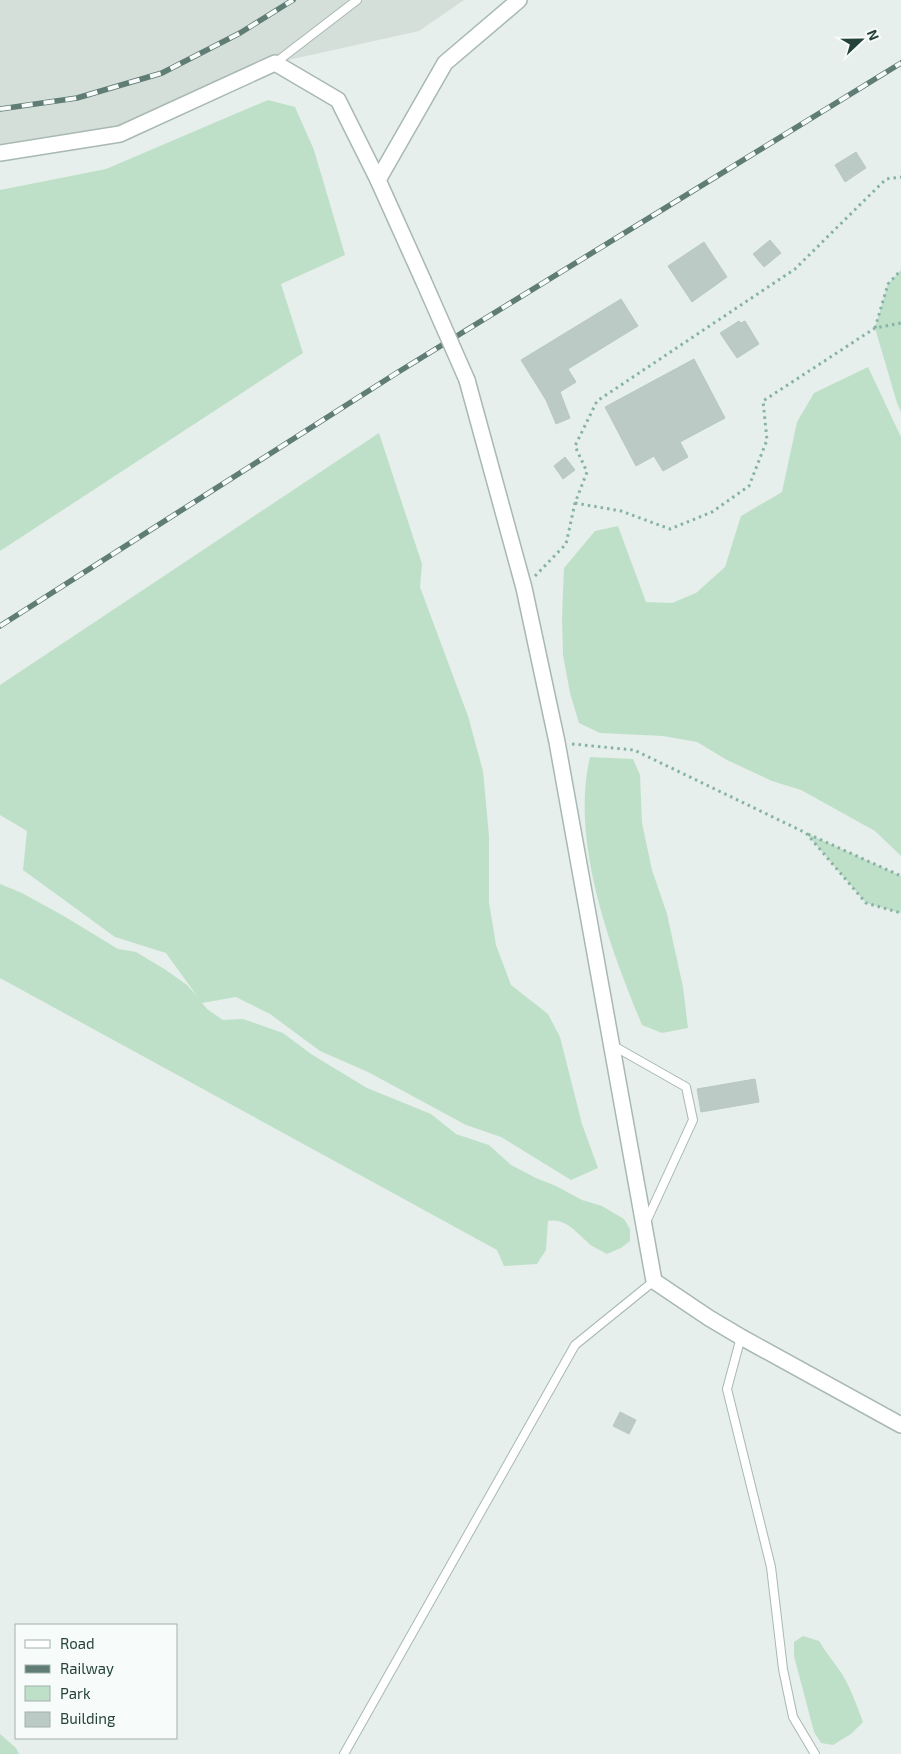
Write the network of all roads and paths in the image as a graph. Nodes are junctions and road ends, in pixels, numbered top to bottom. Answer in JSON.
{"nodes":[{"id":1,"x":357,"y":0,"type":"edge"},
{"id":2,"x":519,"y":0,"type":"edge"},
{"id":3,"x":275,"y":63,"type":"junction"},
{"id":4,"x":0,"y":153,"type":"edge"},
{"id":5,"x":901,"y":178,"type":"edge"},
{"id":6,"x":378,"y":180,"type":"junction"},
{"id":7,"x":901,"y":270,"type":"edge"},
{"id":8,"x":901,"y":323,"type":"edge"},
{"id":9,"x":875,"y":328,"type":"junction"},
{"id":10,"x":575,"y":503,"type":"junction"},
{"id":11,"x":524,"y":588,"type":"junction"},
{"id":12,"x":557,"y":742,"type":"junction"},
{"id":13,"x":806,"y":833,"type":"junction"},
{"id":14,"x":901,"y":876,"type":"edge"},
{"id":15,"x":901,"y":913,"type":"edge"},
{"id":16,"x":611,"y":1044,"type":"junction"},
{"id":17,"x":644,"y":1226,"type":"junction"},
{"id":18,"x":654,"y":1281,"type":"junction"},
{"id":19,"x":741,"y":1337,"type":"junction"},
{"id":20,"x":901,"y":1425,"type":"edge"},
{"id":21,"x":344,"y":1754,"type":"edge"},
{"id":22,"x":815,"y":1754,"type":"edge"}],
"edges":[{"from":1,"to":3,"type":"lane"},
{"from":2,"to":6,"type":"street"},
{"from":3,"to":4,"type":"street"},
{"from":3,"to":6,"type":"street"},
{"from":5,"to":10,"type":"path"},
{"from":6,"to":11,"type":"street","bridge":true},
{"from":7,"to":9,"type":"path"},
{"from":8,"to":9,"type":"path"},
{"from":9,"to":10,"type":"path"},
{"from":10,"to":11,"type":"path"},
{"from":11,"to":12,"type":"street"},
{"from":12,"to":13,"type":"path"},
{"from":12,"to":16,"type":"street"},
{"from":13,"to":14,"type":"path"},
{"from":13,"to":15,"type":"path"},
{"from":16,"to":17,"type":"street"},
{"from":16,"to":17,"type":"lane"},
{"from":17,"to":18,"type":"street"},
{"from":18,"to":19,"type":"street"},
{"from":18,"to":21,"type":"lane"},
{"from":19,"to":20,"type":"street"},
{"from":19,"to":22,"type":"lane"}]}
